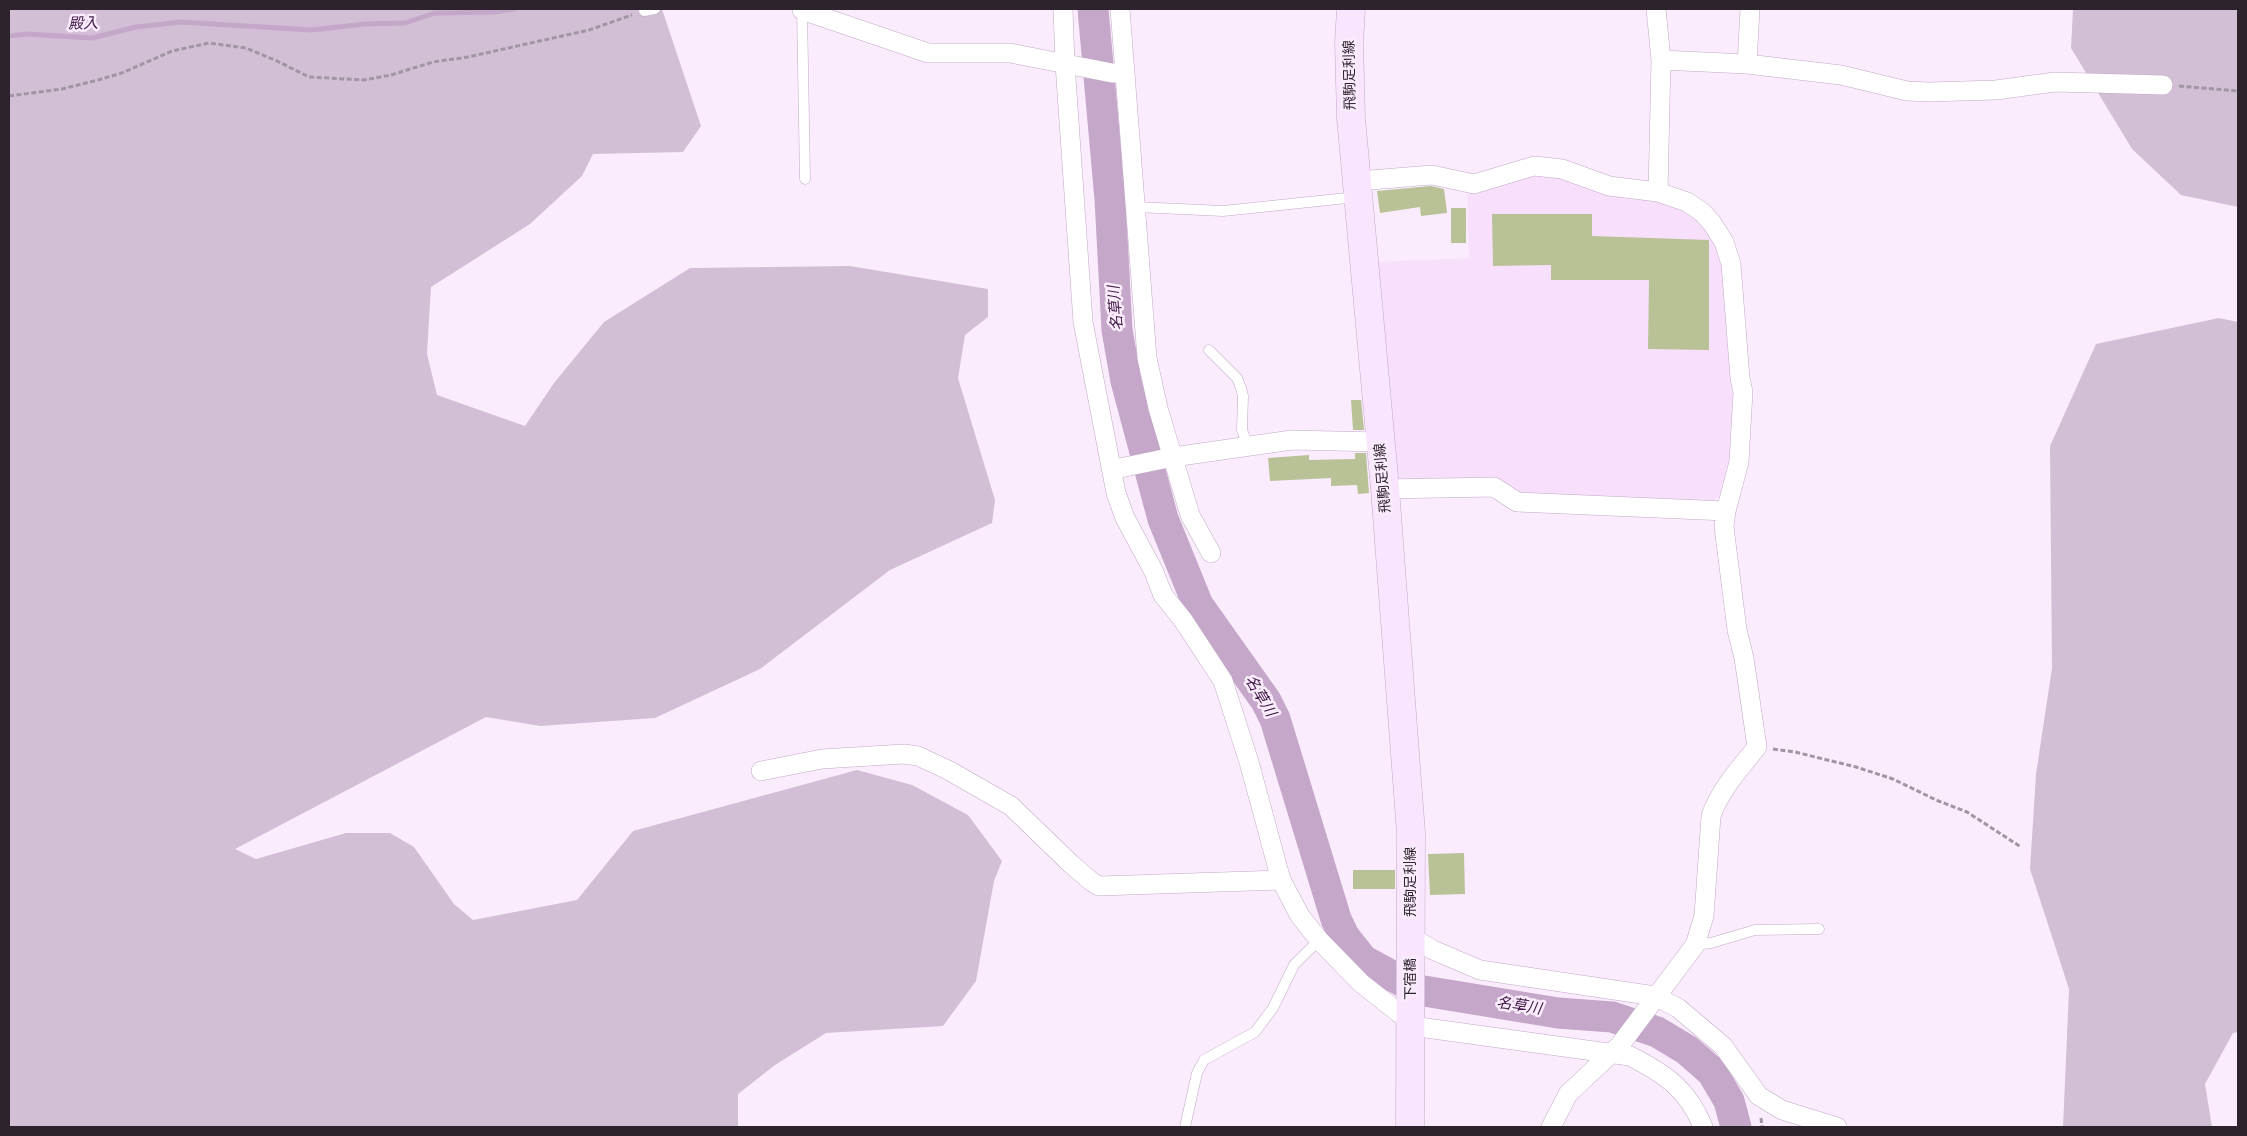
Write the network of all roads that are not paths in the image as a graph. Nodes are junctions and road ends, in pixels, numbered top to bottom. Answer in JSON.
{"nodes":[{"id":1,"x":655,"y":9,"type":"edge"},
{"id":2,"x":800,"y":9,"type":"edge"},
{"id":3,"x":1063,"y":9,"type":"edge"},
{"id":4,"x":1120,"y":9,"type":"edge"},
{"id":5,"x":1351,"y":9,"type":"edge"},
{"id":6,"x":1656,"y":9,"type":"edge"},
{"id":7,"x":1750,"y":9,"type":"edge"},
{"id":8,"x":644,"y":11,"type":"road end"},
{"id":9,"x":1661,"y":60,"type":"junction"},
{"id":10,"x":1747,"y":64,"type":"junction"},
{"id":11,"x":1071,"y":65,"type":"junction"},
{"id":12,"x":1118,"y":73,"type":"junction"},
{"id":13,"x":2163,"y":85,"type":"road end"},
{"id":14,"x":805,"y":179,"type":"dead end"},
{"id":15,"x":1358,"y":189,"type":"junction"},
{"id":16,"x":1658,"y":192,"type":"junction"},
{"id":17,"x":1136,"y":207,"type":"junction"},
{"id":18,"x":1209,"y":350,"type":"dead end"},
{"id":19,"x":1380,"y":442,"type":"junction"},
{"id":20,"x":1248,"y":447,"type":"junction"},
{"id":21,"x":1168,"y":458,"type":"junction"},
{"id":22,"x":1116,"y":470,"type":"junction"},
{"id":23,"x":1384,"y":489,"type":"junction"},
{"id":24,"x":1726,"y":511,"type":"junction"},
{"id":25,"x":1211,"y":553,"type":"dead end"},
{"id":26,"x":760,"y":771,"type":"dead end"},
{"id":27,"x":1281,"y":880,"type":"junction"},
{"id":28,"x":1819,"y":929,"type":"dead end"},
{"id":29,"x":1319,"y":940,"type":"junction"},
{"id":30,"x":1411,"y":942,"type":"junction"},
{"id":31,"x":1695,"y":945,"type":"junction"},
{"id":32,"x":1651,"y":1002,"type":"junction"},
{"id":33,"x":1410,"y":1016,"type":"junction"},
{"id":34,"x":1616,"y":1049,"type":"junction"},
{"id":35,"x":1185,"y":1127,"type":"edge"},
{"id":36,"x":1410,"y":1127,"type":"edge"},
{"id":37,"x":1551,"y":1127,"type":"edge"},
{"id":38,"x":1702,"y":1127,"type":"edge"},
{"id":39,"x":1837,"y":1127,"type":"edge"}],
"edges":[{"from":1,"to":8,"type":"lane"},
{"from":2,"to":11,"type":"street"},
{"from":2,"to":14,"type":"lane"},
{"from":3,"to":11,"type":"street"},
{"from":4,"to":12,"type":"street"},
{"from":5,"to":15,"type":"main road","name":"飛駒足利線"},
{"from":6,"to":9,"type":"street"},
{"from":7,"to":10,"type":"street"},
{"from":9,"to":10,"type":"street"},
{"from":9,"to":16,"type":"street"},
{"from":10,"to":13,"type":"street"},
{"from":11,"to":12,"type":"street"},
{"from":11,"to":22,"type":"street"},
{"from":12,"to":17,"type":"street"},
{"from":15,"to":16,"type":"street"},
{"from":15,"to":17,"type":"lane"},
{"from":15,"to":19,"type":"main road","name":"飛駒足利線"},
{"from":16,"to":24,"type":"street"},
{"from":17,"to":21,"type":"street"},
{"from":18,"to":20,"type":"lane"},
{"from":19,"to":20,"type":"street"},
{"from":19,"to":23,"type":"main road","name":"飛駒足利線"},
{"from":20,"to":21,"type":"street"},
{"from":21,"to":22,"type":"street"},
{"from":21,"to":25,"type":"street"},
{"from":22,"to":27,"type":"street"},
{"from":23,"to":24,"type":"street"},
{"from":23,"to":30,"type":"main road","name":"飛駒足利線"},
{"from":24,"to":31,"type":"street"},
{"from":26,"to":27,"type":"street"},
{"from":27,"to":29,"type":"street"},
{"from":28,"to":31,"type":"lane"},
{"from":29,"to":33,"type":"street"},
{"from":29,"to":35,"type":"lane"},
{"from":30,"to":32,"type":"street"},
{"from":30,"to":33,"type":"main road","name":"下宿橋"},
{"from":31,"to":32,"type":"street"},
{"from":32,"to":34,"type":"street"},
{"from":32,"to":39,"type":"street"},
{"from":33,"to":34,"type":"street"},
{"from":33,"to":36,"type":"main road"},
{"from":34,"to":37,"type":"street"},
{"from":34,"to":38,"type":"street"}]}
